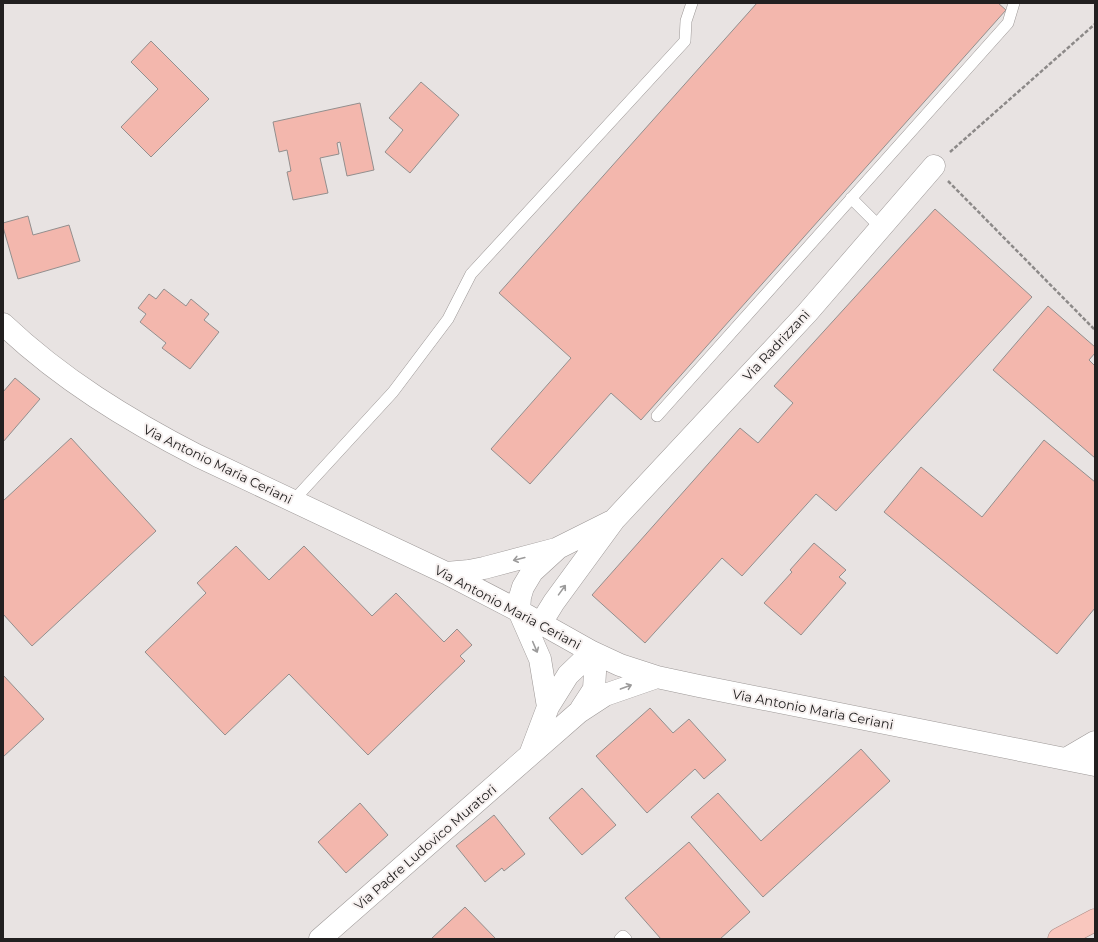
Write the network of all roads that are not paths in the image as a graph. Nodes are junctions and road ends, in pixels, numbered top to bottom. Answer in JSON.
{"nodes":[{"id":1,"x":692,"y":3,"type":"edge"},
{"id":2,"x":1014,"y":3,"type":"edge"},
{"id":3,"x":934,"y":166,"type":"road end"},
{"id":4,"x":851,"y":198,"type":"junction"},
{"id":5,"x":880,"y":227,"type":"junction"},
{"id":6,"x":3,"y":324,"type":"edge"},
{"id":7,"x":656,"y":416,"type":"dead end"},
{"id":8,"x":293,"y":501,"type":"junction"},
{"id":9,"x":614,"y":520,"type":"junction"},
{"id":10,"x":556,"y":550,"type":"junction"},
{"id":11,"x":446,"y":573,"type":"junction"},
{"id":12,"x":519,"y":611,"type":"junction"},
{"id":13,"x":541,"y":623,"type":"junction"},
{"id":14,"x":592,"y":652,"type":"junction"},
{"id":15,"x":657,"y":677,"type":"junction"},
{"id":16,"x":548,"y":707,"type":"junction"},
{"id":17,"x":579,"y":712,"type":"junction"},
{"id":18,"x":1095,"y":742,"type":"edge"},
{"id":19,"x":530,"y":755,"type":"junction"},
{"id":20,"x":1066,"y":759,"type":"junction"},
{"id":21,"x":1095,"y":765,"type":"edge"},
{"id":22,"x":1095,"y":920,"type":"edge"},
{"id":23,"x":320,"y":939,"type":"edge"},
{"id":24,"x":620,"y":939,"type":"edge"},
{"id":25,"x":626,"y":939,"type":"edge"},
{"id":26,"x":1059,"y":939,"type":"edge"}],
"edges":[{"from":1,"to":8,"type":"lane"},
{"from":2,"to":4,"type":"lane"},
{"from":3,"to":5,"type":"street","name":"Via Radrizzani"},
{"from":4,"to":5,"type":"lane"},
{"from":4,"to":7,"type":"lane"},
{"from":5,"to":9,"type":"street","name":"Via Radrizzani"},
{"from":6,"to":8,"type":"street","name":"Via Antonio Maria Ceriani"},
{"from":8,"to":11,"type":"street","name":"Via Antonio Maria Ceriani"},
{"from":9,"to":10,"type":"street","name":"Via Radrizzani"},
{"from":13,"to":9,"type":"street","name":"Via Radrizzani","one_way":true},
{"from":10,"to":11,"type":"street","name":"Via Radrizzani","one_way":true},
{"from":10,"to":12,"type":"street","name":"Via Radrizzani"},
{"from":11,"to":12,"type":"street","name":"Via Antonio Maria Ceriani"},
{"from":12,"to":13,"type":"street","name":"Via Antonio Maria Ceriani"},
{"from":12,"to":16,"type":"street","one_way":true},
{"from":13,"to":14,"type":"street","name":"Via Antonio Maria Ceriani"},
{"from":14,"to":15,"type":"street","name":"Via Antonio Maria Ceriani"},
{"from":14,"to":16,"type":"street","name":"Via Padre Ludovico Muratori"},
{"from":14,"to":17,"type":"street","name":"Via Padre Ludovico Muratori"},
{"from":17,"to":15,"type":"street","name":"Via Padre Ludovico Muratori","one_way":true},
{"from":15,"to":20,"type":"street","name":"Via Antonio Maria Ceriani"},
{"from":16,"to":19,"type":"street","name":"Via Padre Ludovico Muratori"},
{"from":17,"to":19,"type":"street","name":"Via Padre Ludovico Muratori"},
{"from":18,"to":20,"type":"street"},
{"from":19,"to":23,"type":"street","name":"Via Padre Ludovico Muratori"},
{"from":20,"to":21,"type":"street","name":"Via Antonio Maria Ceriani"},
{"from":22,"to":26,"type":"highway"},
{"from":24,"to":25,"type":"lane"}]}
